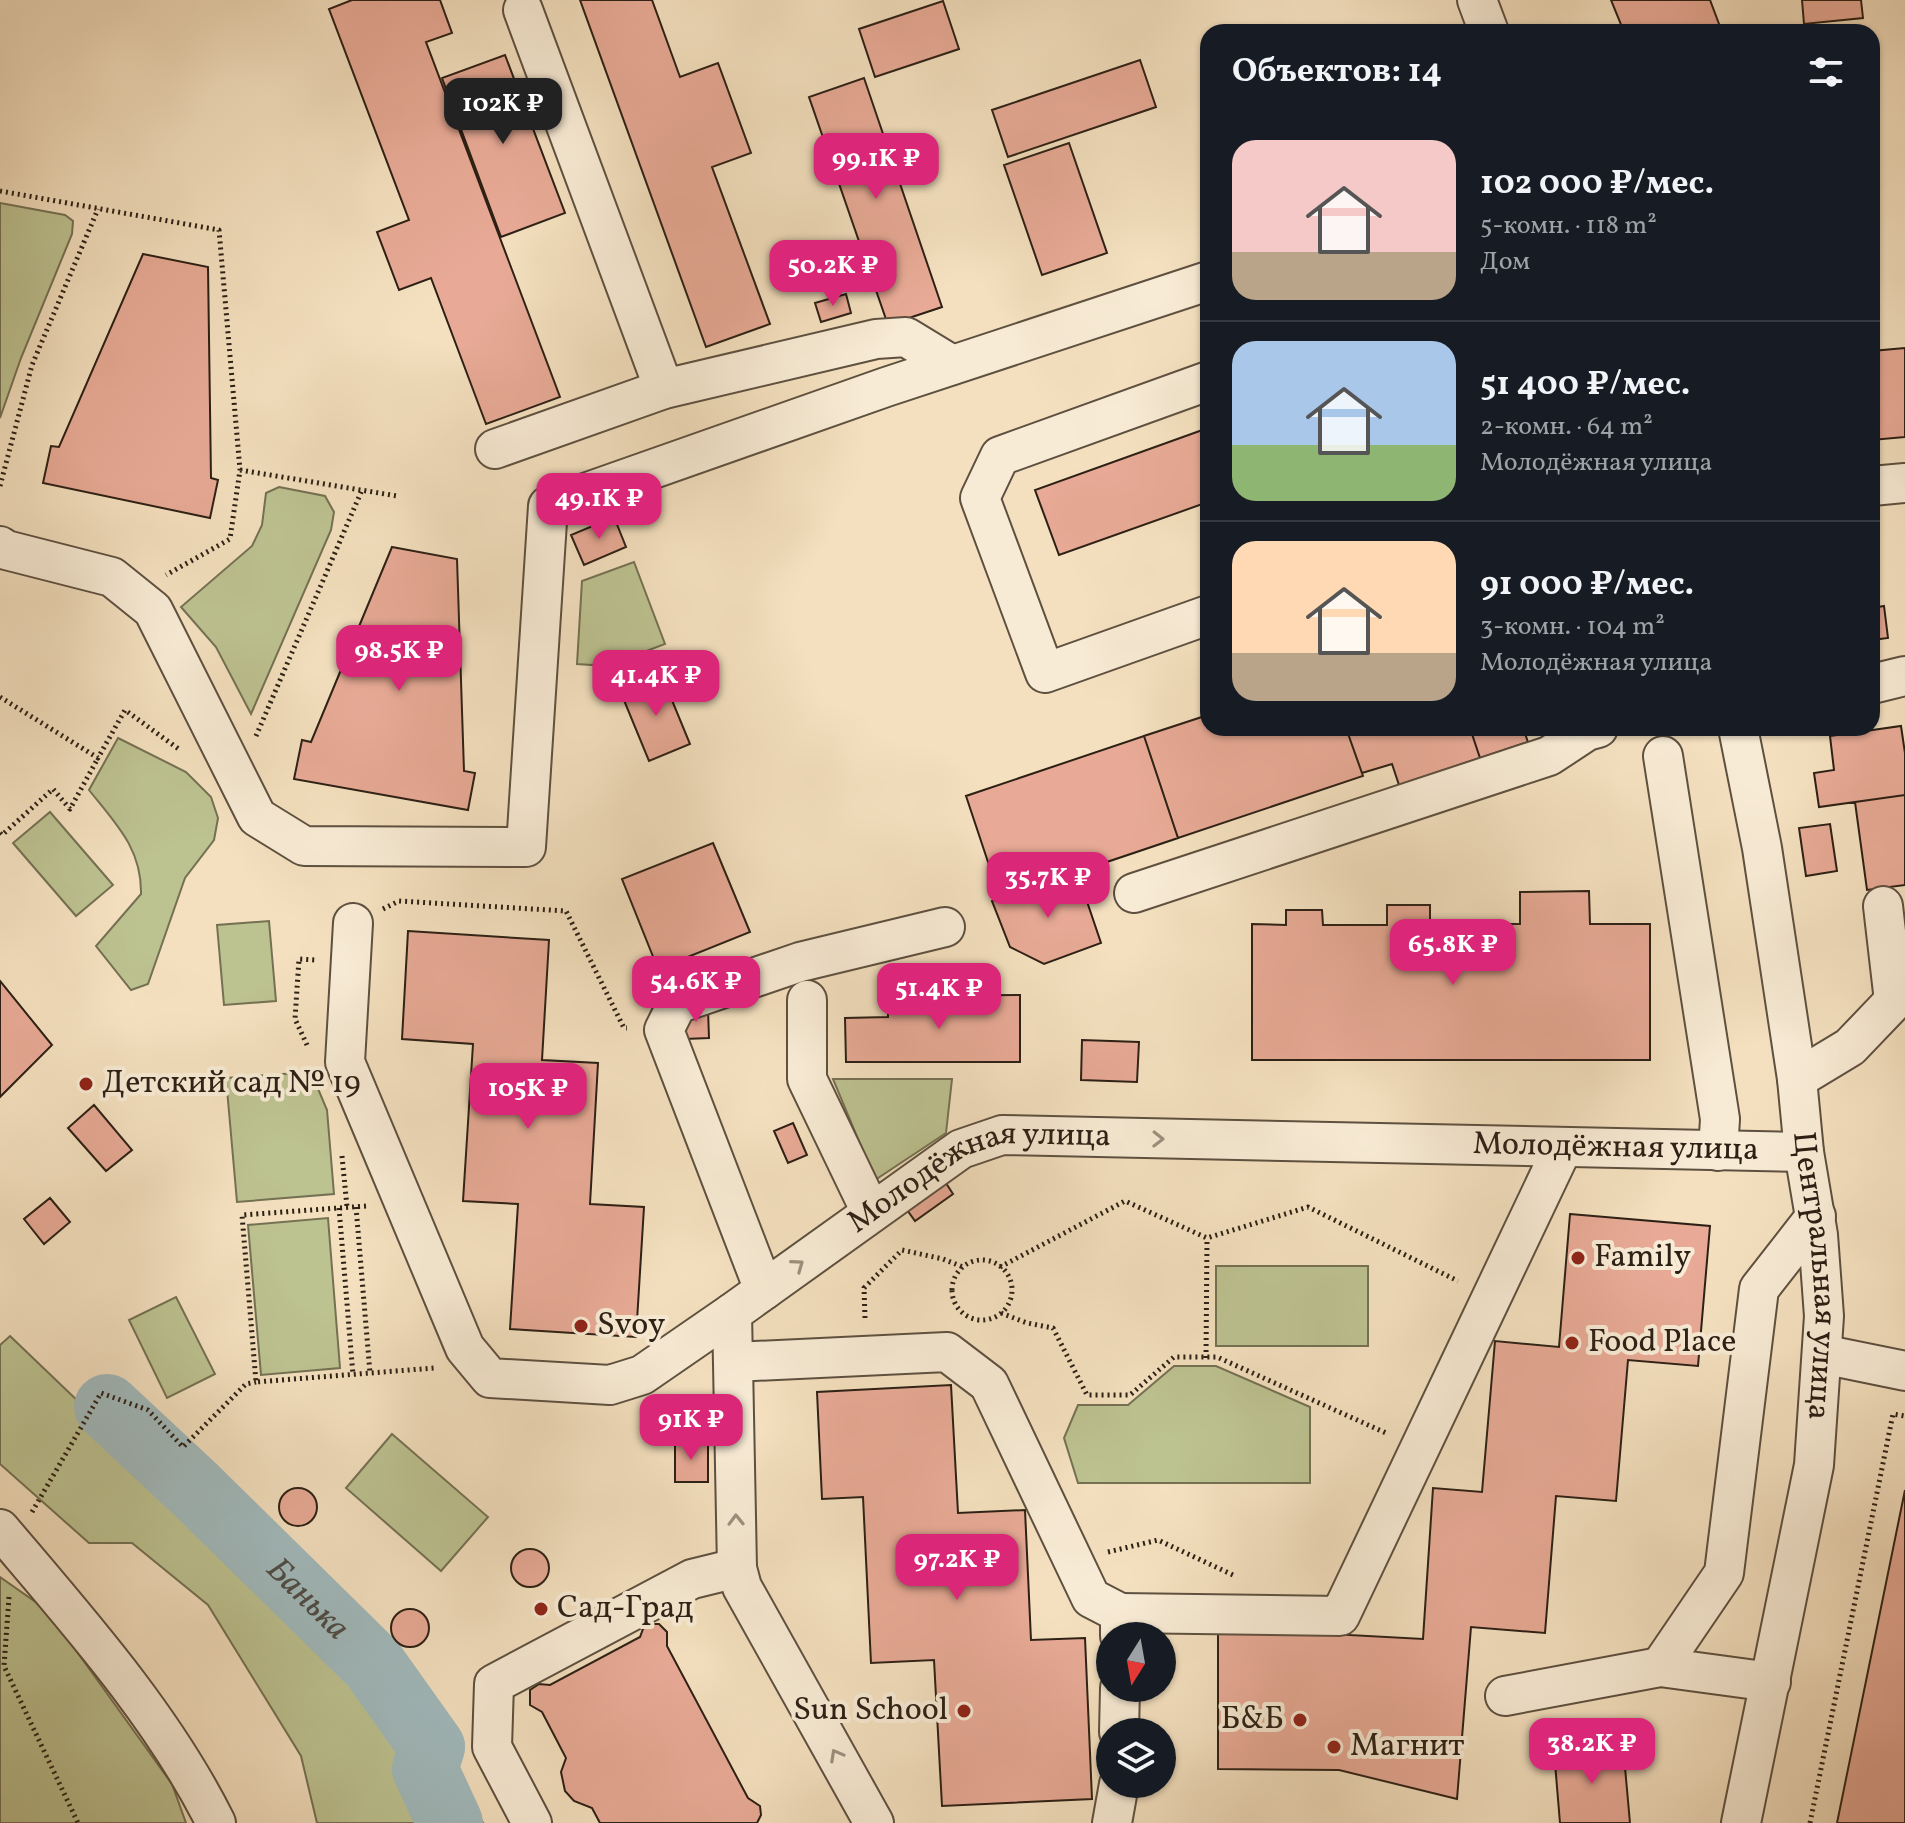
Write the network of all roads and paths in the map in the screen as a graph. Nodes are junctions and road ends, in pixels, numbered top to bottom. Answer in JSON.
{"nodes":[{"id":1,"x":1477,"y":0,"type":"edge"},
{"id":2,"x":523,"y":10,"type":"dead end"},
{"id":3,"x":1486,"y":24,"type":"edge"},
{"id":4,"x":0,"y":191,"type":"edge"},
{"id":5,"x":99,"y":208,"type":"junction"},
{"id":6,"x":1200,"y":284,"type":"edge"},
{"id":7,"x":952,"y":365,"type":"junction"},
{"id":8,"x":1200,"y":384,"type":"edge"},
{"id":9,"x":664,"y":389,"type":"junction"},
{"id":10,"x":495,"y":449,"type":"dead end"},
{"id":11,"x":240,"y":470,"type":"junction"},
{"id":12,"x":1905,"y":483,"type":"edge"},
{"id":13,"x":1880,"y":485,"type":"edge"},
{"id":14,"x":0,"y":486,"type":"edge"},
{"id":15,"x":362,"y":490,"type":"junction"},
{"id":16,"x":397,"y":496,"type":"dead end"},
{"id":17,"x":0,"y":546,"type":"edge"},
{"id":18,"x":133,"y":594,"type":"junction"},
{"id":19,"x":1200,"y":618,"type":"edge"},
{"id":20,"x":1905,"y":676,"type":"edge"},
{"id":21,"x":1880,"y":682,"type":"edge"},
{"id":22,"x":0,"y":697,"type":"edge"},
{"id":23,"x":1579,"y":736,"type":"edge"},
{"id":24,"x":1740,"y":736,"type":"edge"},
{"id":25,"x":183,"y":751,"type":"dead end"},
{"id":26,"x":1663,"y":756,"type":"dead end"},
{"id":27,"x":98,"y":758,"type":"junction"},
{"id":28,"x":238,"y":779,"type":"junction"},
{"id":29,"x":0,"y":833,"type":"edge"},
{"id":30,"x":1134,"y":893,"type":"dead end"},
{"id":31,"x":1883,"y":906,"type":"dead end"},
{"id":32,"x":353,"y":923,"type":"joint"},
{"id":33,"x":945,"y":927,"type":"dead end"},
{"id":34,"x":807,"y":1000,"type":"dead end"},
{"id":35,"x":664,"y":1030,"type":"junction"},
{"id":36,"x":1797,"y":1079,"type":"junction"},
{"id":37,"x":1563,"y":1147,"type":"junction"},
{"id":38,"x":1718,"y":1151,"type":"junction"},
{"id":39,"x":1804,"y":1152,"type":"junction"},
{"id":40,"x":403,"y":1203,"type":"junction"},
{"id":41,"x":356,"y":1207,"type":"junction"},
{"id":42,"x":339,"y":1208,"type":"junction"},
{"id":43,"x":871,"y":1212,"type":"junction"},
{"id":44,"x":1816,"y":1216,"type":"junction"},
{"id":45,"x":1207,"y":1238,"type":"junction"},
{"id":46,"x":963,"y":1267,"type":"junction"},
{"id":47,"x":1000,"y":1267,"type":"junction"},
{"id":48,"x":764,"y":1290,"type":"junction"},
{"id":49,"x":1492,"y":1298,"type":"junction"},
{"id":50,"x":732,"y":1313,"type":"junction"},
{"id":51,"x":1001,"y":1313,"type":"junction"},
{"id":52,"x":470,"y":1354,"type":"junction"},
{"id":53,"x":1822,"y":1354,"type":"junction"},
{"id":54,"x":867,"y":1355,"type":"junction"},
{"id":55,"x":1206,"y":1358,"type":"junction"},
{"id":56,"x":734,"y":1362,"type":"junction"},
{"id":57,"x":1905,"y":1371,"type":"edge"},
{"id":58,"x":370,"y":1373,"type":"junction"},
{"id":59,"x":353,"y":1375,"type":"junction"},
{"id":60,"x":256,"y":1382,"type":"junction"},
{"id":61,"x":1905,"y":1416,"type":"edge"},
{"id":62,"x":1420,"y":1449,"type":"junction"},
{"id":63,"x":7,"y":1537,"type":"edge"},
{"id":64,"x":1073,"y":1560,"type":"junction"},
{"id":65,"x":737,"y":1568,"type":"junction"},
{"id":66,"x":1239,"y":1578,"type":"dead end"},
{"id":67,"x":1117,"y":1622,"type":"edge"},
{"id":68,"x":1176,"y":1623,"type":"edge"},
{"id":69,"x":1660,"y":1667,"type":"junction"},
{"id":70,"x":1771,"y":1682,"type":"junction"},
{"id":71,"x":1505,"y":1696,"type":"dead end"},
{"id":72,"x":1116,"y":1798,"type":"edge"},
{"id":73,"x":78,"y":1823,"type":"edge"},
{"id":74,"x":216,"y":1823,"type":"edge"},
{"id":75,"x":532,"y":1823,"type":"edge"},
{"id":76,"x":874,"y":1823,"type":"edge"},
{"id":77,"x":1112,"y":1823,"type":"edge"},
{"id":78,"x":1741,"y":1823,"type":"edge"},
{"id":79,"x":1810,"y":1823,"type":"edge"}],
"edges":[{"from":1,"to":3,"type":"street"},
{"from":2,"to":9,"type":"street"},
{"from":4,"to":5,"type":"path"},
{"from":5,"to":11,"type":"path"},
{"from":5,"to":14,"type":"path"},
{"from":6,"to":7,"type":"street"},
{"from":7,"to":9,"type":"street"},
{"from":7,"to":28,"type":"street"},
{"from":8,"to":19,"type":"street"},
{"from":9,"to":10,"type":"street"},
{"from":11,"to":15,"type":"path"},
{"from":11,"to":18,"type":"path"},
{"from":12,"to":13,"type":"street"},
{"from":15,"to":16,"type":"path"},
{"from":15,"to":28,"type":"path"},
{"from":17,"to":18,"type":"street"},
{"from":18,"to":28,"type":"street"},
{"from":20,"to":21,"type":"street"},
{"from":22,"to":27,"type":"path"},
{"from":23,"to":30,"type":"street"},
{"from":24,"to":36,"type":"street","name":"Центральная улица"},
{"from":25,"to":27,"type":"path"},
{"from":26,"to":38,"type":"street"},
{"from":27,"to":29,"type":"path"},
{"from":31,"to":36,"type":"street"},
{"from":32,"to":35,"type":"path"},
{"from":32,"to":40,"type":"street"},
{"from":33,"to":35,"type":"street"},
{"from":34,"to":43,"type":"street"},
{"from":35,"to":48,"type":"street"},
{"from":36,"to":39,"type":"street","name":"Центральная улица"},
{"from":37,"to":38,"type":"street","name":"Молодёжная улица"},
{"from":43,"to":37,"type":"street","name":"Молодёжная улица","one_way":true},
{"from":37,"to":49,"type":"street"},
{"from":38,"to":39,"type":"street","name":"Молодёжная улица"},
{"from":39,"to":44,"type":"street","name":"Центральная улица"},
{"from":40,"to":41,"type":"path"},
{"from":40,"to":52,"type":"street"},
{"from":41,"to":42,"type":"path"},
{"from":41,"to":58,"type":"path"},
{"from":42,"to":59,"type":"path"},
{"from":42,"to":60,"type":"path"},
{"from":48,"to":43,"type":"street","name":"Молодёжная улица","one_way":true},
{"from":44,"to":53,"type":"street","name":"Центральная улица"},
{"from":44,"to":69,"type":"street"},
{"from":45,"to":47,"type":"path"},
{"from":45,"to":49,"type":"path"},
{"from":45,"to":55,"type":"path"},
{"from":46,"to":47,"type":"path"},
{"from":46,"to":51,"type":"path"},
{"from":46,"to":54,"type":"path"},
{"from":47,"to":51,"type":"path"},
{"from":48,"to":50,"type":"street","name":"Молодёжная улица"},
{"from":49,"to":62,"type":"street"},
{"from":50,"to":52,"type":"street","name":"Молодёжная улица"},
{"from":50,"to":56,"type":"street"},
{"from":51,"to":55,"type":"path"},
{"from":52,"to":58,"type":"path"},
{"from":53,"to":57,"type":"street"},
{"from":53,"to":70,"type":"street","name":"Центральная улица"},
{"from":54,"to":56,"type":"street"},
{"from":54,"to":64,"type":"street"},
{"from":55,"to":62,"type":"path"},
{"from":65,"to":56,"type":"street","one_way":true},
{"from":58,"to":59,"type":"path"},
{"from":59,"to":60,"type":"path"},
{"from":60,"to":63,"type":"path"},
{"from":61,"to":79,"type":"path"},
{"from":62,"to":68,"type":"street"},
{"from":63,"to":73,"type":"path"},
{"from":63,"to":74,"type":"street"},
{"from":64,"to":66,"type":"path"},
{"from":64,"to":67,"type":"street"},
{"from":65,"to":75,"type":"street"},
{"from":76,"to":65,"type":"street","one_way":true},
{"from":69,"to":70,"type":"street"},
{"from":69,"to":71,"type":"street"},
{"from":70,"to":78,"type":"street","name":"Центральная улица"},
{"from":72,"to":77,"type":"street"}]}
